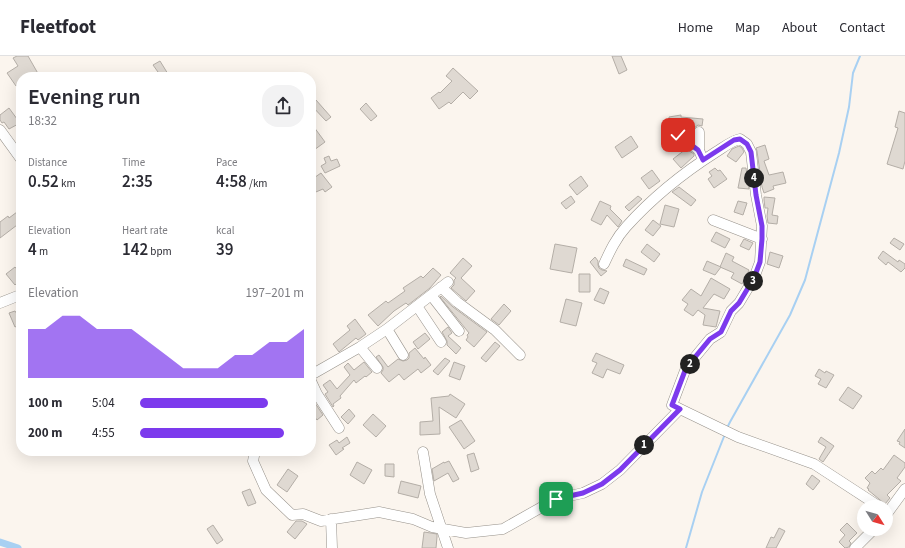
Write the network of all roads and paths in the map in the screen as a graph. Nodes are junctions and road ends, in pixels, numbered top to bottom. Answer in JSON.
{"nodes":[{"id":1,"x":0,"y":130,"type":"edge"},
{"id":2,"x":699,"y":132,"type":"dead end"},
{"id":3,"x":678,"y":135,"type":"dead end"},
{"id":4,"x":16,"y":149,"type":"edge"},
{"id":5,"x":698,"y":150,"type":"junction"},
{"id":6,"x":703,"y":160,"type":"junction"},
{"id":7,"x":713,"y":220,"type":"dead end"},
{"id":8,"x":762,"y":239,"type":"junction"},
{"id":9,"x":604,"y":264,"type":"dead end"},
{"id":10,"x":431,"y":296,"type":"junction"},
{"id":11,"x":16,"y":297,"type":"edge"},
{"id":12,"x":0,"y":303,"type":"edge"},
{"id":13,"x":417,"y":306,"type":"junction"},
{"id":14,"x":387,"y":329,"type":"junction"},
{"id":15,"x":459,"y":331,"type":"dead end"},
{"id":16,"x":440,"y":342,"type":"dead end"},
{"id":17,"x":360,"y":347,"type":"junction"},
{"id":18,"x":403,"y":354,"type":"dead end"},
{"id":19,"x":520,"y":355,"type":"dead end"},
{"id":20,"x":377,"y":368,"type":"dead end"},
{"id":21,"x":316,"y":372,"type":"edge"},
{"id":22,"x":316,"y":392,"type":"edge"},
{"id":23,"x":680,"y":409,"type":"junction"},
{"id":24,"x":339,"y":428,"type":"dead end"},
{"id":25,"x":423,"y":452,"type":"dead end"},
{"id":26,"x":254,"y":456,"type":"edge"},
{"id":27,"x":904,"y":492,"type":"edge"},
{"id":28,"x":868,"y":500,"type":"edge"},
{"id":29,"x":893,"y":503,"type":"edge"},
{"id":30,"x":331,"y":519,"type":"junction"},
{"id":31,"x":441,"y":529,"type":"junction"},
{"id":32,"x":867,"y":536,"type":"edge"},
{"id":33,"x":332,"y":548,"type":"edge"},
{"id":34,"x":448,"y":548,"type":"edge"},
{"id":35,"x":855,"y":548,"type":"edge"}],
"edges":[{"from":1,"to":4,"type":"street"},
{"from":2,"to":5,"type":"street"},
{"from":3,"to":5,"type":"street"},
{"from":5,"to":6,"type":"street"},
{"from":6,"to":8,"type":"street"},
{"from":6,"to":9,"type":"street"},
{"from":7,"to":8,"type":"street"},
{"from":8,"to":23,"type":"street"},
{"from":10,"to":13,"type":"street"},
{"from":10,"to":15,"type":"street"},
{"from":10,"to":19,"type":"street"},
{"from":11,"to":12,"type":"street"},
{"from":13,"to":14,"type":"street"},
{"from":13,"to":16,"type":"street"},
{"from":14,"to":17,"type":"street"},
{"from":14,"to":18,"type":"street"},
{"from":17,"to":20,"type":"street"},
{"from":17,"to":21,"type":"street"},
{"from":22,"to":24,"type":"street"},
{"from":23,"to":28,"type":"street"},
{"from":23,"to":31,"type":"street"},
{"from":25,"to":31,"type":"street"},
{"from":26,"to":30,"type":"street"},
{"from":27,"to":29,"type":"street"},
{"from":30,"to":31,"type":"street"},
{"from":30,"to":33,"type":"street"},
{"from":31,"to":34,"type":"street"},
{"from":32,"to":35,"type":"street"}]}
